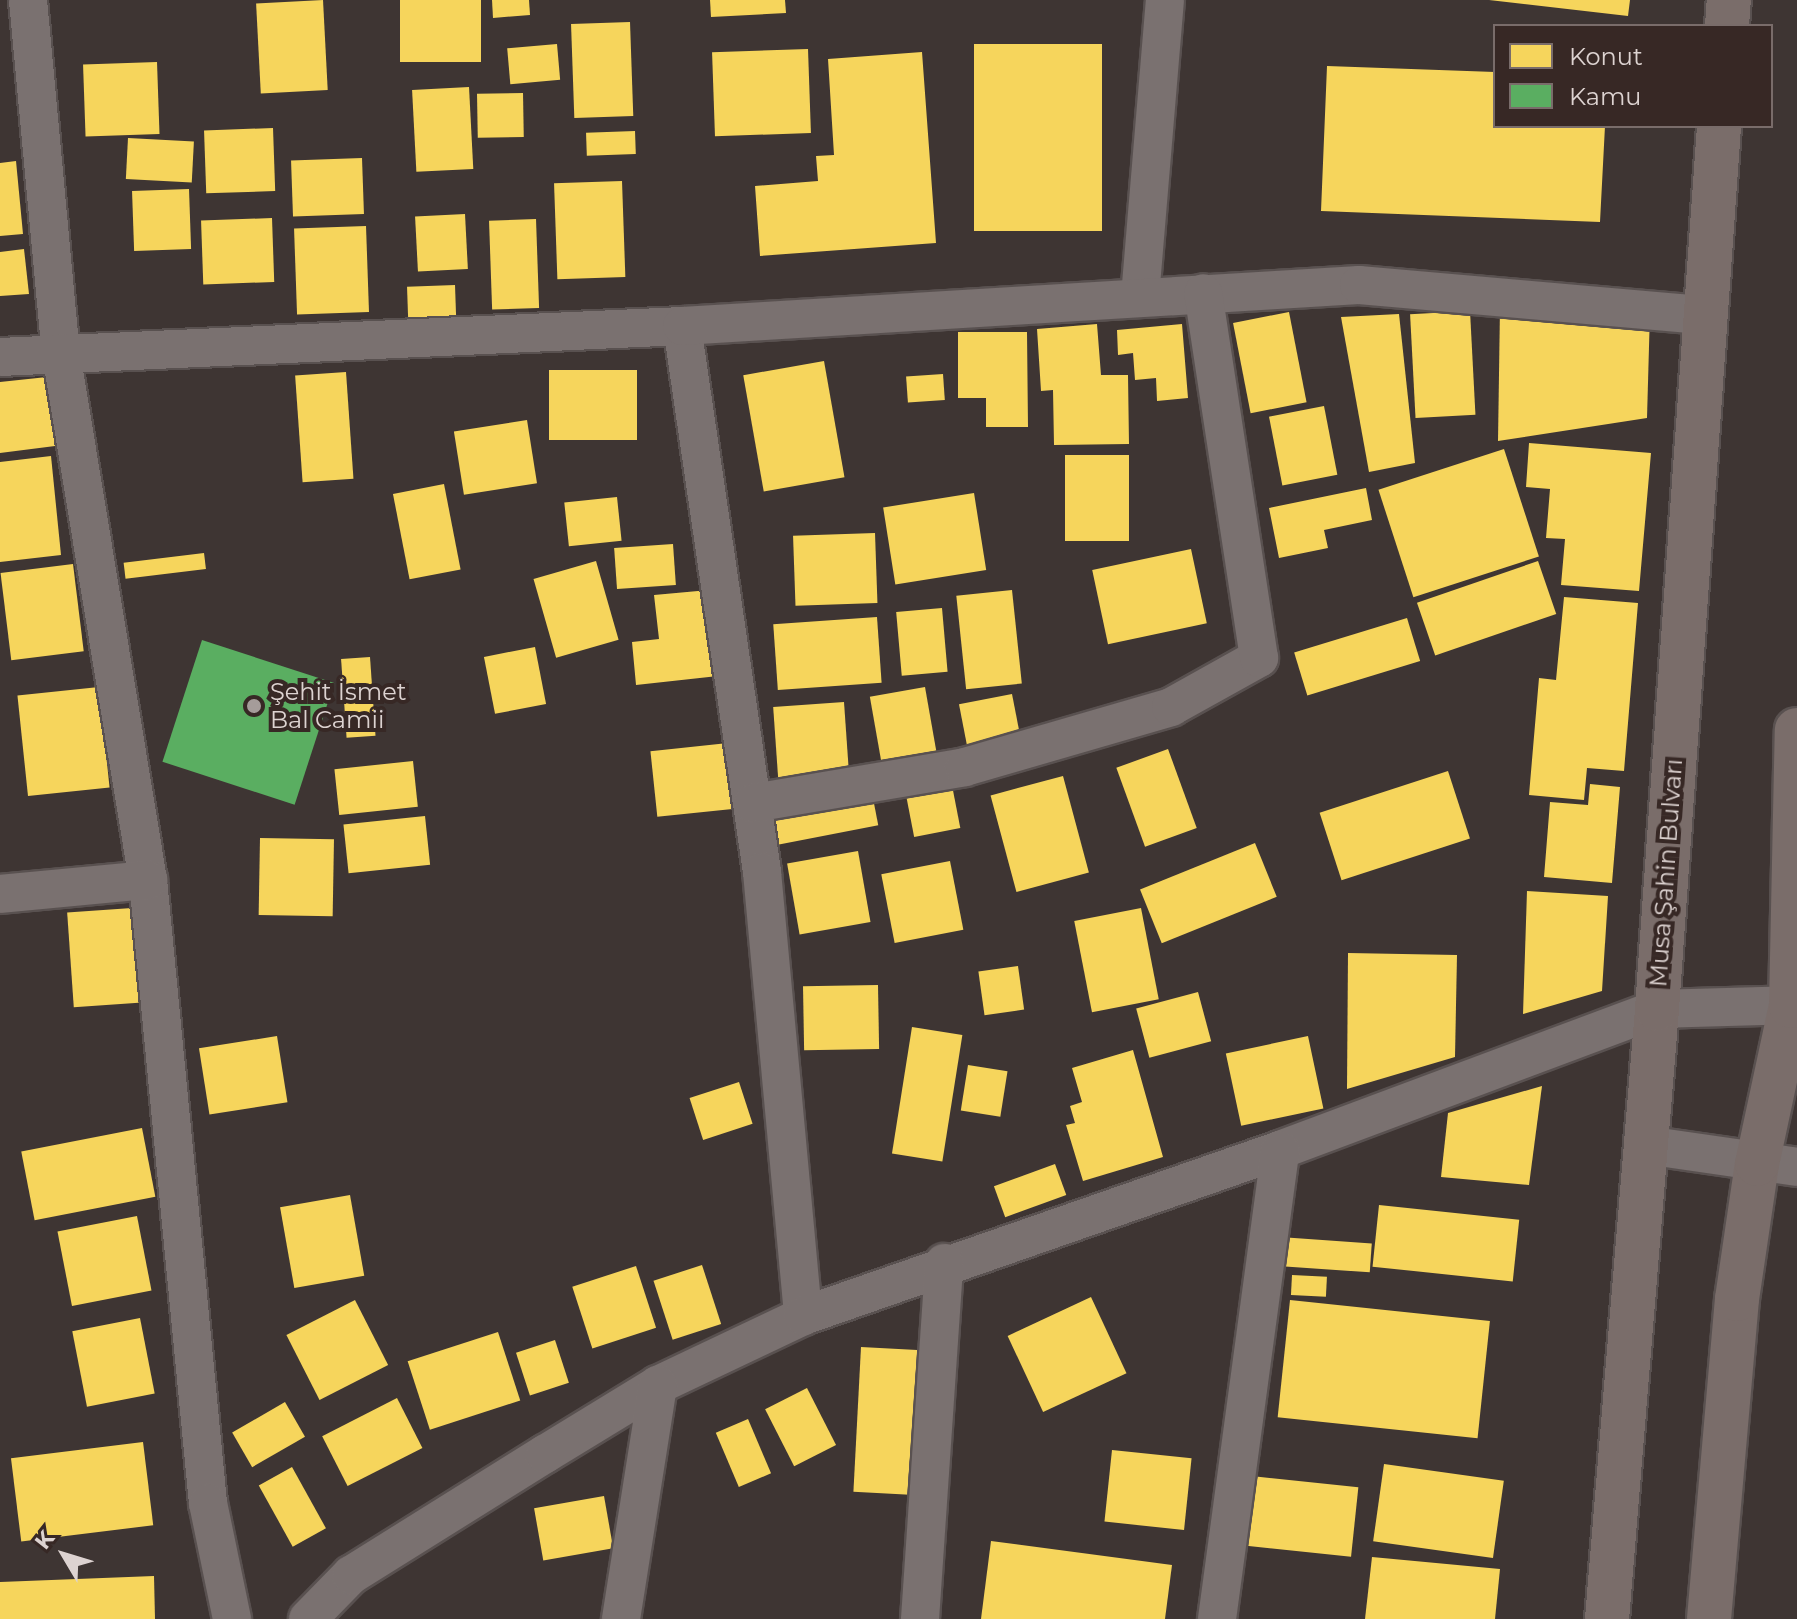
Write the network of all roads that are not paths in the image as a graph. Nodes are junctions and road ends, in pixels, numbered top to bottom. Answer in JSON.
{"nodes":[{"id":1,"x":28,"y":0,"type":"edge"},
{"id":2,"x":1165,"y":0,"type":"edge"},
{"id":3,"x":1729,"y":0,"type":"edge"},
{"id":4,"x":1727,"y":24,"type":"edge"},
{"id":5,"x":1719,"y":128,"type":"edge"},
{"id":6,"x":1203,"y":293,"type":"junction"},
{"id":7,"x":1140,"y":297,"type":"junction"},
{"id":8,"x":1704,"y":315,"type":"junction"},
{"id":9,"x":682,"y":326,"type":"junction"},
{"id":10,"x":61,"y":353,"type":"junction"},
{"id":11,"x":0,"y":357,"type":"edge"},
{"id":12,"x":1797,"y":730,"type":"edge"},
{"id":13,"x":753,"y":803,"type":"junction"},
{"id":14,"x":148,"y":880,"type":"junction"},
{"id":15,"x":0,"y":894,"type":"edge"},
{"id":16,"x":1794,"y":1005,"type":"edge"},
{"id":17,"x":1657,"y":1009,"type":"junction"},
{"id":18,"x":1645,"y":1145,"type":"junction"},
{"id":19,"x":1280,"y":1150,"type":"junction"},
{"id":20,"x":1777,"y":1165,"type":"edge"},
{"id":21,"x":944,"y":1263,"type":"junction"},
{"id":22,"x":803,"y":1316,"type":"junction"},
{"id":23,"x":658,"y":1385,"type":"junction"},
{"id":24,"x":351,"y":1575,"type":"junction"},
{"id":25,"x":232,"y":1619,"type":"edge"},
{"id":26,"x":308,"y":1619,"type":"edge"},
{"id":27,"x":343,"y":1619,"type":"edge"},
{"id":28,"x":621,"y":1619,"type":"edge"},
{"id":29,"x":920,"y":1619,"type":"edge"},
{"id":30,"x":1217,"y":1619,"type":"edge"},
{"id":31,"x":1607,"y":1619,"type":"edge"},
{"id":32,"x":1709,"y":1619,"type":"edge"}],
"edges":[{"from":1,"to":10,"type":"street"},
{"from":2,"to":7,"type":"street"},
{"from":3,"to":4,"type":"main road"},
{"from":5,"to":8,"type":"main road","name":"Musa Şahin Bulvarı"},
{"from":6,"to":7,"type":"street"},
{"from":6,"to":8,"type":"street"},
{"from":6,"to":13,"type":"street"},
{"from":7,"to":9,"type":"street"},
{"from":8,"to":17,"type":"main road","name":"Musa Şahin Bulvarı"},
{"from":9,"to":10,"type":"street"},
{"from":9,"to":13,"type":"street"},
{"from":10,"to":11,"type":"street"},
{"from":10,"to":14,"type":"street"},
{"from":12,"to":16,"type":"main road"},
{"from":13,"to":22,"type":"street"},
{"from":14,"to":15,"type":"street"},
{"from":14,"to":25,"type":"street"},
{"from":16,"to":17,"type":"street"},
{"from":16,"to":20,"type":"main road"},
{"from":17,"to":18,"type":"main road","name":"Musa Şahin Bulvarı"},
{"from":17,"to":19,"type":"street"},
{"from":18,"to":20,"type":"street"},
{"from":18,"to":31,"type":"main road","name":"Musa Şahin Bulvarı"},
{"from":19,"to":21,"type":"street"},
{"from":19,"to":30,"type":"street"},
{"from":20,"to":32,"type":"main road"},
{"from":21,"to":22,"type":"street"},
{"from":21,"to":29,"type":"street"},
{"from":22,"to":23,"type":"street"},
{"from":23,"to":24,"type":"street"},
{"from":23,"to":28,"type":"street"},
{"from":24,"to":26,"type":"street"},
{"from":24,"to":27,"type":"street"}]}
